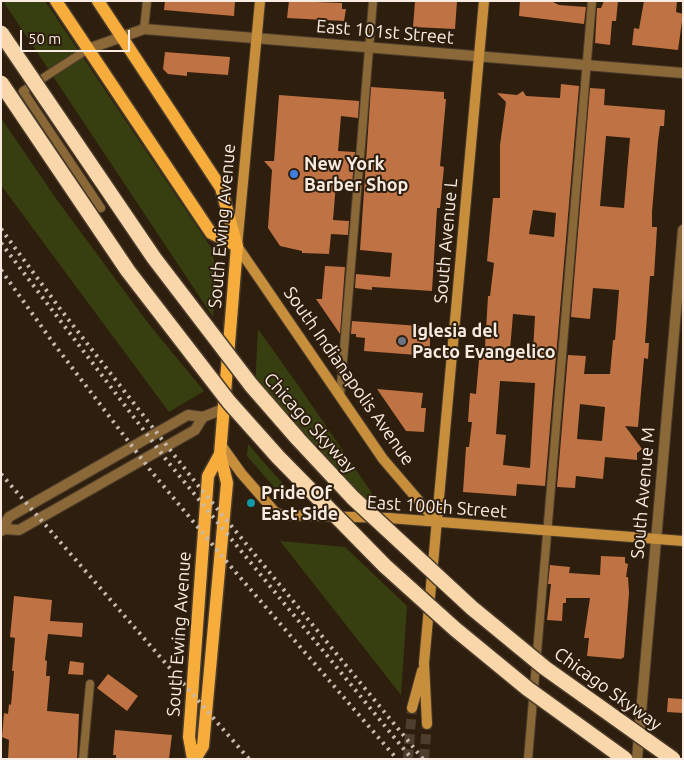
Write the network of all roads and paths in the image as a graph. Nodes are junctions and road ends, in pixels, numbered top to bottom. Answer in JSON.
{"nodes":[{"id":1,"x":56,"y":1,"type":"edge"},
{"id":2,"x":98,"y":1,"type":"edge"},
{"id":3,"x":147,"y":1,"type":"edge"},
{"id":4,"x":260,"y":1,"type":"edge"},
{"id":5,"x":373,"y":1,"type":"edge"},
{"id":6,"x":484,"y":1,"type":"edge"},
{"id":7,"x":592,"y":1,"type":"edge"},
{"id":8,"x":144,"y":29,"type":"junction"},
{"id":9,"x":1,"y":34,"type":"edge"},
{"id":10,"x":122,"y":37,"type":"junction"},
{"id":11,"x":256,"y":38,"type":"junction"},
{"id":12,"x":369,"y":48,"type":"junction"},
{"id":13,"x":88,"y":49,"type":"junction"},
{"id":14,"x":479,"y":56,"type":"junction"},
{"id":15,"x":586,"y":65,"type":"junction"},
{"id":16,"x":683,"y":73,"type":"edge"},
{"id":17,"x":1,"y":83,"type":"edge"},
{"id":18,"x":101,"y":208,"type":"dead end"},
{"id":19,"x":683,"y":230,"type":"edge"},
{"id":20,"x":237,"y":246,"type":"junction"},
{"id":21,"x":340,"y":397,"type":"junction"},
{"id":22,"x":223,"y":409,"type":"junction"},
{"id":23,"x":203,"y":417,"type":"junction"},
{"id":24,"x":221,"y":450,"type":"junction"},
{"id":25,"x":437,"y":522,"type":"junction"},
{"id":26,"x":3,"y":530,"type":"edge"},
{"id":27,"x":548,"y":531,"type":"junction"},
{"id":28,"x":656,"y":539,"type":"junction"},
{"id":29,"x":683,"y":541,"type":"edge"},
{"id":30,"x":424,"y":663,"type":"junction"},
{"id":31,"x":90,"y":684,"type":"dead end"},
{"id":32,"x":412,"y":708,"type":"tunnel mouth"},
{"id":33,"x":426,"y":724,"type":"tunnel mouth"},
{"id":34,"x":83,"y":759,"type":"edge"},
{"id":35,"x":194,"y":759,"type":"edge"},
{"id":36,"x":528,"y":759,"type":"edge"},
{"id":37,"x":625,"y":759,"type":"edge"},
{"id":38,"x":637,"y":759,"type":"edge"},
{"id":39,"x":673,"y":759,"type":"edge"}],
"edges":[{"from":1,"to":13,"type":"main road","name":"South Indianapolis Avenue"},
{"from":2,"to":10,"type":"main road","name":"South Indianapolis Avenue"},
{"from":3,"to":8,"type":"lane"},
{"from":4,"to":11,"type":"street","name":"South Ewing Avenue"},
{"from":5,"to":12,"type":"lane"},
{"from":6,"to":14,"type":"street","name":"South Avenue L"},
{"from":7,"to":15,"type":"lane"},
{"from":8,"to":10,"type":"street","name":"East 101st Street"},
{"from":8,"to":11,"type":"street","name":"East 101st Street"},
{"from":9,"to":39,"type":"highway","name":"Chicago Skyway","bridge":true},
{"from":10,"to":13,"type":"street","name":"East 101st Street"},
{"from":10,"to":20,"type":"main road","name":"South Indianapolis Avenue"},
{"from":11,"to":12,"type":"street","name":"East 101st Street"},
{"from":11,"to":20,"type":"street","name":"South Ewing Avenue"},
{"from":12,"to":14,"type":"street","name":"East 101st Street"},
{"from":12,"to":21,"type":"lane"},
{"from":13,"to":18,"type":"lane"},
{"from":13,"to":20,"type":"main road","name":"South Indianapolis Avenue"},
{"from":14,"to":15,"type":"street","name":"East 101st Street"},
{"from":14,"to":25,"type":"street","name":"South Avenue L"},
{"from":15,"to":16,"type":"street","name":"East 101st Street"},
{"from":15,"to":27,"type":"lane"},
{"from":17,"to":37,"type":"highway","bridge":true},
{"from":19,"to":28,"type":"street","name":"South Avenue M"},
{"from":20,"to":21,"type":"street","name":"South Indianapolis Avenue"},
{"from":20,"to":22,"type":"main road","name":"South Ewing Avenue"},
{"from":21,"to":25,"type":"street","name":"South Indianapolis Avenue"},
{"from":22,"to":23,"type":"street"},
{"from":22,"to":24,"type":"main road","name":"South Ewing Avenue"},
{"from":23,"to":26,"type":"street"},
{"from":23,"to":26,"type":"street"},
{"from":24,"to":25,"type":"street","name":"East 100th Street"},
{"from":24,"to":35,"type":"main road","name":"South Ewing Avenue"},
{"from":24,"to":35,"type":"main road","name":"South Ewing Avenue"},
{"from":25,"to":27,"type":"street","name":"East 100th Street"},
{"from":25,"to":30,"type":"street","name":"South Avenue L"},
{"from":27,"to":28,"type":"street","name":"East 100th Street"},
{"from":27,"to":36,"type":"lane"},
{"from":28,"to":29,"type":"street","name":"East 100th Street"},
{"from":28,"to":38,"type":"street","name":"South Avenue M"},
{"from":30,"to":32,"type":"street","name":"South Avenue L"},
{"from":30,"to":33,"type":"street","name":"South Avenue L"},
{"from":31,"to":34,"type":"lane"}]}
